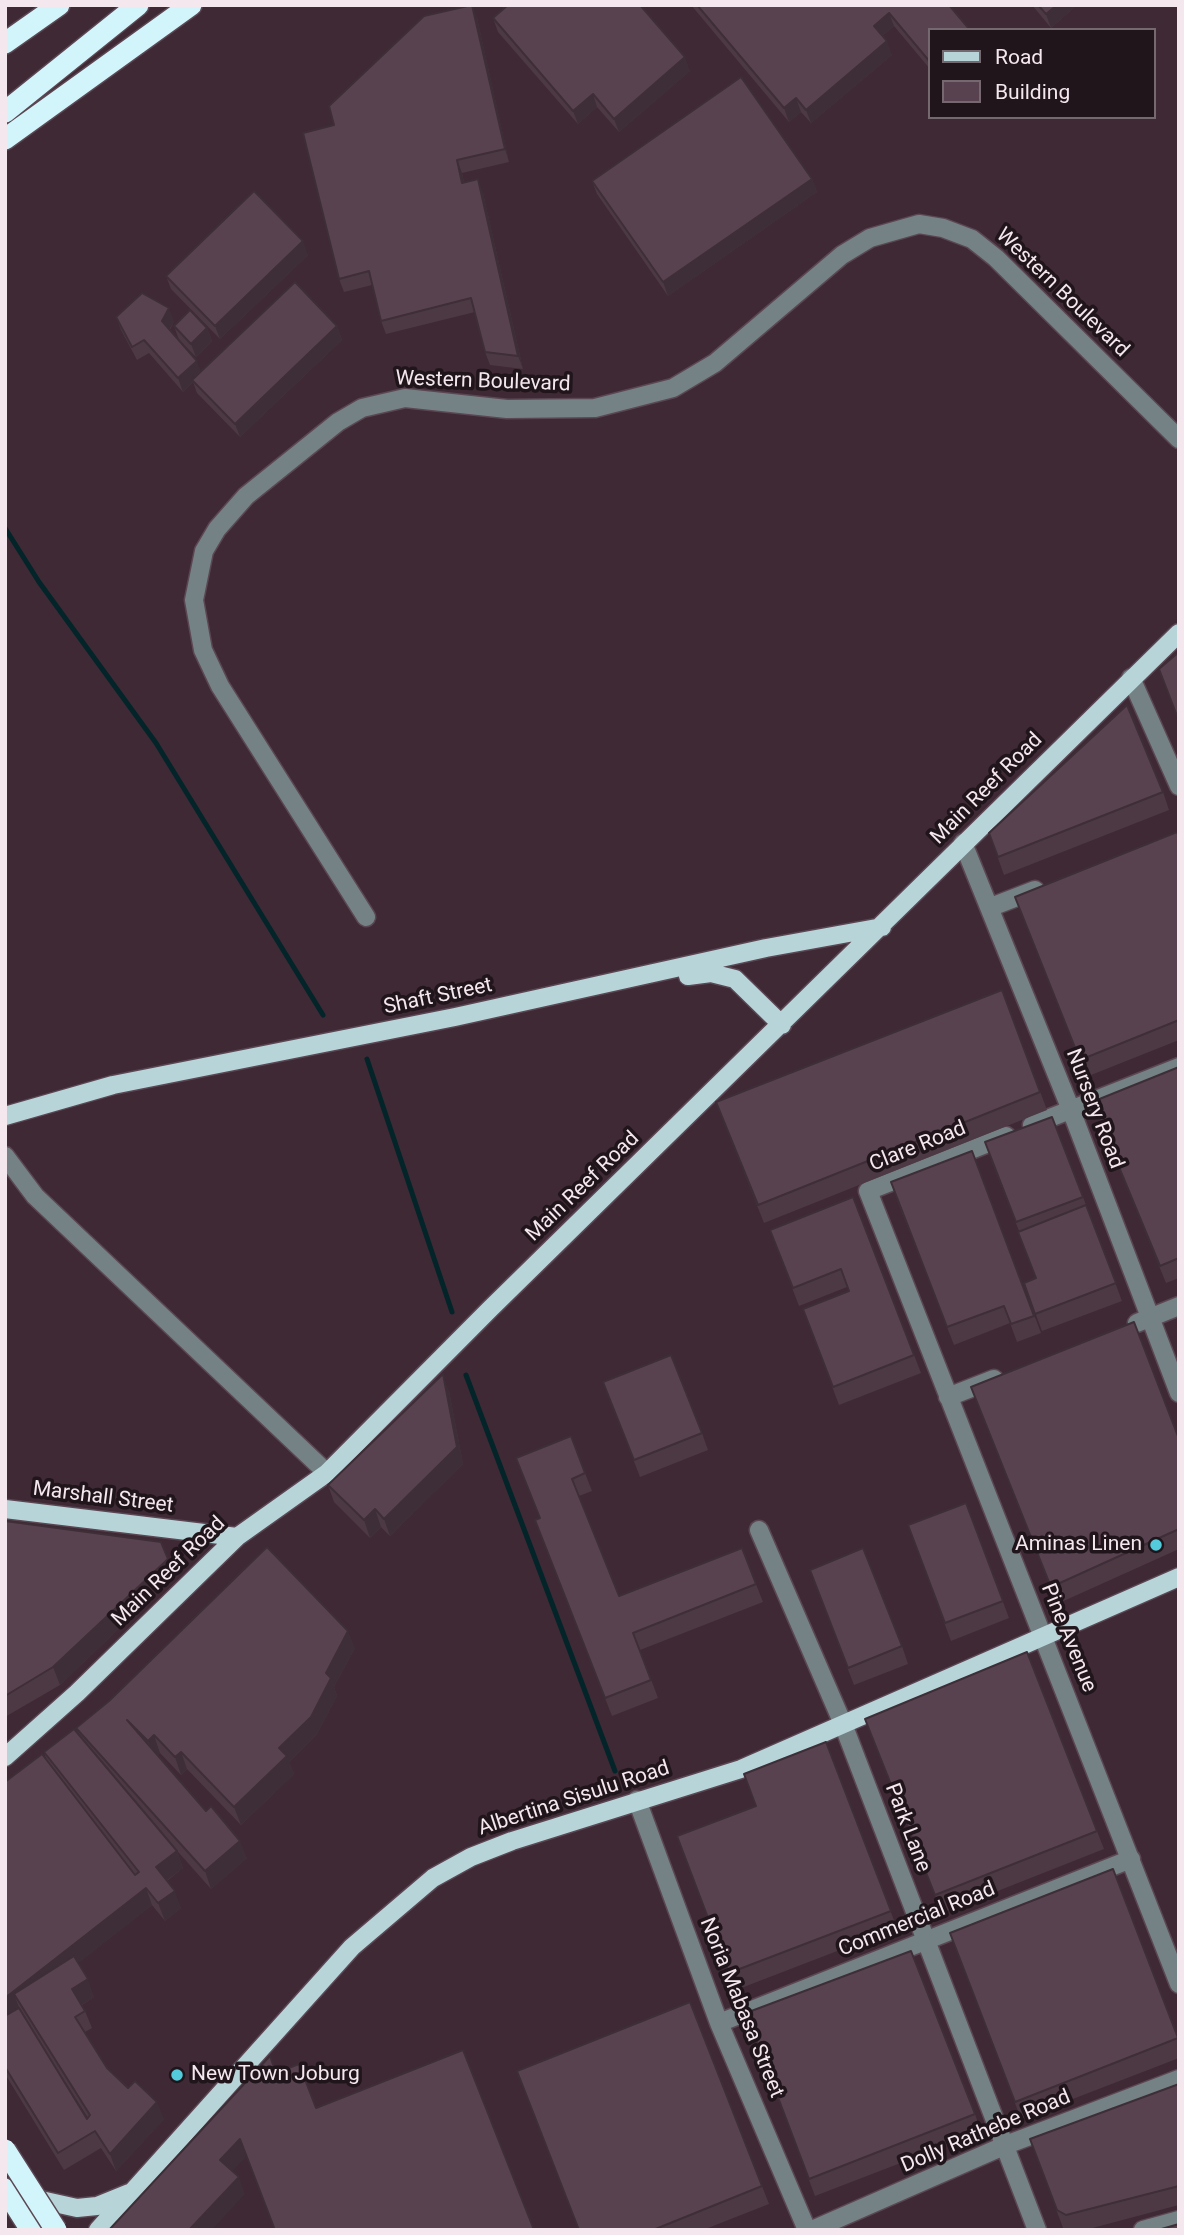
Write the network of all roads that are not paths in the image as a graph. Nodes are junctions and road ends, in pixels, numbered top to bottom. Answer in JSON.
{"nodes":[{"id":1,"x":59,"y":5,"type":"edge"},
{"id":2,"x":138,"y":5,"type":"edge"},
{"id":3,"x":191,"y":5,"type":"edge"},
{"id":4,"x":5,"y":43,"type":"edge"},
{"id":5,"x":5,"y":112,"type":"edge"},
{"id":6,"x":5,"y":139,"type":"edge"},
{"id":7,"x":1179,"y":439,"type":"edge"},
{"id":8,"x":1179,"y":616,"type":"edge"},
{"id":9,"x":1179,"y":633,"type":"edge"},
{"id":10,"x":1163,"y":647,"type":"junction"},
{"id":11,"x":1131,"y":678,"type":"junction"},
{"id":12,"x":1179,"y":786,"type":"edge"},
{"id":13,"x":963,"y":844,"type":"junction"},
{"id":14,"x":1054,"y":883,"type":"edge"},
{"id":15,"x":991,"y":907,"type":"junction"},
{"id":16,"x":366,"y":917,"type":"dead end"},
{"id":17,"x":882,"y":927,"type":"junction"},
{"id":18,"x":633,"y":978,"type":"junction"},
{"id":19,"x":782,"y":1025,"type":"junction"},
{"id":20,"x":1179,"y":1067,"type":"edge"},
{"id":21,"x":1071,"y":1110,"type":"junction"},
{"id":22,"x":5,"y":1116,"type":"edge"},
{"id":23,"x":5,"y":1156,"type":"edge"},
{"id":24,"x":868,"y":1191,"type":"joint"},
{"id":25,"x":1179,"y":1306,"type":"edge"},
{"id":26,"x":1148,"y":1318,"type":"junction"},
{"id":27,"x":1123,"y":1328,"type":"edge"},
{"id":28,"x":1011,"y":1373,"type":"edge"},
{"id":29,"x":1179,"y":1393,"type":"edge"},
{"id":30,"x":948,"y":1397,"type":"junction"},
{"id":31,"x":327,"y":1473,"type":"junction"},
{"id":32,"x":5,"y":1509,"type":"edge"},
{"id":33,"x":759,"y":1530,"type":"dead end"},
{"id":34,"x":237,"y":1537,"type":"junction"},
{"id":35,"x":1179,"y":1577,"type":"edge"},
{"id":36,"x":1043,"y":1638,"type":"junction"},
{"id":37,"x":843,"y":1724,"type":"junction"},
{"id":38,"x":5,"y":1757,"type":"edge"},
{"id":39,"x":637,"y":1800,"type":"junction"},
{"id":40,"x":1130,"y":1859,"type":"junction"},
{"id":41,"x":925,"y":1942,"type":"junction"},
{"id":42,"x":1179,"y":1984,"type":"edge"},
{"id":43,"x":719,"y":2023,"type":"junction"},
{"id":44,"x":1179,"y":2079,"type":"edge"},
{"id":45,"x":1006,"y":2145,"type":"junction"},
{"id":46,"x":5,"y":2150,"type":"edge"},
{"id":47,"x":5,"y":2176,"type":"edge"},
{"id":48,"x":10,"y":2191,"type":"edge"},
{"id":49,"x":134,"y":2191,"type":"junction"},
{"id":50,"x":1179,"y":2220,"type":"edge"},
{"id":51,"x":31,"y":2230,"type":"edge"},
{"id":52,"x":39,"y":2230,"type":"edge"},
{"id":53,"x":56,"y":2230,"type":"edge"},
{"id":54,"x":98,"y":2230,"type":"edge"},
{"id":55,"x":809,"y":2230,"type":"edge"},
{"id":56,"x":1037,"y":2230,"type":"edge"},
{"id":57,"x":1143,"y":2230,"type":"edge"}],
"edges":[{"from":1,"to":4,"type":"highway"},
{"from":2,"to":5,"type":"highway"},
{"from":3,"to":6,"type":"highway"},
{"from":7,"to":16,"type":"street","name":"Western Boulevard"},
{"from":8,"to":10,"type":"main road"},
{"from":9,"to":10,"type":"main road","name":"Main Reef Road"},
{"from":10,"to":11,"type":"main road","name":"Main Reef Road"},
{"from":11,"to":12,"type":"street"},
{"from":11,"to":13,"type":"main road","name":"Main Reef Road"},
{"from":13,"to":15,"type":"street","name":"Nursery Road"},
{"from":13,"to":17,"type":"main road","name":"Main Reef Road"},
{"from":14,"to":15,"type":"street"},
{"from":15,"to":21,"type":"street","name":"Nursery Road"},
{"from":17,"to":18,"type":"main road","name":"Shaft Street"},
{"from":17,"to":19,"type":"main road","name":"Main Reef Road"},
{"from":18,"to":19,"type":"main road"},
{"from":18,"to":22,"type":"main road","name":"Shaft Street"},
{"from":19,"to":31,"type":"main road","name":"Main Reef Road"},
{"from":20,"to":21,"type":"street","name":"Clare Road"},
{"from":21,"to":24,"type":"street","name":"Clare Road"},
{"from":21,"to":26,"type":"street","name":"Nursery Road"},
{"from":23,"to":31,"type":"street"},
{"from":24,"to":30,"type":"street","name":"Pine Avenue"},
{"from":25,"to":26,"type":"street"},
{"from":26,"to":27,"type":"street"},
{"from":26,"to":29,"type":"street","name":"Nursery Road"},
{"from":28,"to":30,"type":"street"},
{"from":30,"to":36,"type":"street","name":"Pine Avenue"},
{"from":31,"to":34,"type":"main road","name":"Main Reef Road"},
{"from":32,"to":34,"type":"main road","name":"Marshall Street"},
{"from":33,"to":37,"type":"street","name":"Park Lane"},
{"from":34,"to":38,"type":"main road","name":"Main Reef Road"},
{"from":35,"to":36,"type":"main road","name":"Albertina Sisulu Road"},
{"from":36,"to":37,"type":"main road","name":"Albertina Sisulu Road"},
{"from":36,"to":40,"type":"street","name":"Pine Avenue"},
{"from":37,"to":39,"type":"main road","name":"Albertina Sisulu Road"},
{"from":37,"to":41,"type":"street","name":"Park Lane"},
{"from":39,"to":43,"type":"street","name":"Noria Mabasa Street"},
{"from":39,"to":49,"type":"main road","name":"Albertina Sisulu Road"},
{"from":40,"to":41,"type":"street","name":"Commercial Road"},
{"from":40,"to":42,"type":"street","name":"Pine Avenue"},
{"from":41,"to":43,"type":"street","name":"Commercial Road"},
{"from":41,"to":45,"type":"street","name":"Park Lane"},
{"from":43,"to":55,"type":"street","name":"Noria Mabasa Street"},
{"from":44,"to":45,"type":"street","name":"Dolly Rathebe Road"},
{"from":45,"to":55,"type":"street","name":"Dolly Rathebe Road"},
{"from":45,"to":56,"type":"street","name":"Park Lane"},
{"from":46,"to":53,"type":"highway","bridge":true},
{"from":47,"to":48,"type":"street"},
{"from":48,"to":49,"type":"main road"},
{"from":48,"to":51,"type":"highway"},
{"from":48,"to":52,"type":"street"},
{"from":49,"to":54,"type":"main road","name":"Albertina Sisulu Road"},
{"from":50,"to":57,"type":"street"}]}
